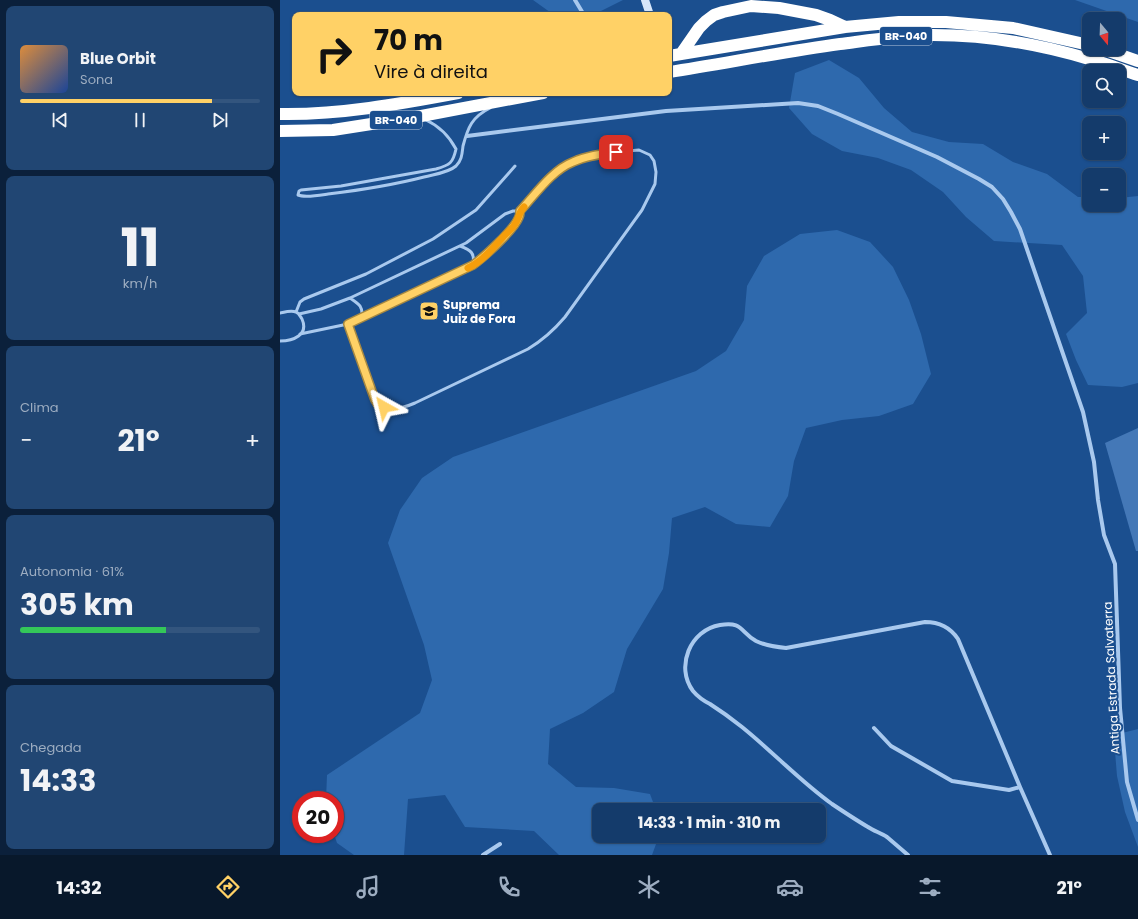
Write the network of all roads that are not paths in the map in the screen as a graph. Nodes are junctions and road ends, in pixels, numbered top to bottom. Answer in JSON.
{"nodes":[{"id":1,"x":575,"y":0,"type":"edge"},
{"id":2,"x":645,"y":0,"type":"edge"},
{"id":3,"x":582,"y":12,"type":"edge"},
{"id":4,"x":649,"y":12,"type":"edge"},
{"id":5,"x":845,"y":27,"type":"junction"},
{"id":6,"x":1082,"y":43,"type":"edge"},
{"id":7,"x":681,"y":54,"type":"junction"},
{"id":8,"x":672,"y":56,"type":"edge"},
{"id":9,"x":1123,"y":56,"type":"edge"},
{"id":10,"x":1138,"y":61,"type":"edge"},
{"id":11,"x":672,"y":72,"type":"edge"},
{"id":12,"x":1138,"y":75,"type":"edge"},
{"id":13,"x":418,"y":96,"type":"edge"},
{"id":14,"x":442,"y":96,"type":"edge"},
{"id":15,"x":523,"y":96,"type":"edge"},
{"id":16,"x":510,"y":98,"type":"junction"},
{"id":17,"x":376,"y":108,"type":"junction"},
{"id":18,"x":280,"y":114,"type":"edge"},
{"id":19,"x":416,"y":117,"type":"junction"},
{"id":20,"x":280,"y":132,"type":"edge"},
{"id":21,"x":467,"y":136,"type":"junction"},
{"id":22,"x":463,"y":147,"type":"junction"},
{"id":23,"x":456,"y":148,"type":"junction"},
{"id":24,"x":515,"y":166,"type":"dead end"},
{"id":25,"x":520,"y":211,"type":"junction"},
{"id":26,"x":460,"y":246,"type":"junction"},
{"id":27,"x":473,"y":265,"type":"junction"},
{"id":28,"x":350,"y":298,"type":"junction"},
{"id":29,"x":280,"y":313,"type":"edge"},
{"id":30,"x":298,"y":313,"type":"junction"},
{"id":31,"x":362,"y":317,"type":"junction"},
{"id":32,"x":348,"y":324,"type":"junction"},
{"id":33,"x":300,"y":334,"type":"junction"},
{"id":34,"x":280,"y":341,"type":"edge"},
{"id":35,"x":874,"y":728,"type":"dead end"},
{"id":36,"x":1020,"y":787,"type":"junction"},
{"id":37,"x":1138,"y":820,"type":"edge"},
{"id":38,"x":500,"y":844,"type":"dead end"},
{"id":39,"x":483,"y":855,"type":"edge"},
{"id":40,"x":908,"y":855,"type":"edge"},
{"id":41,"x":1050,"y":855,"type":"edge"}],
"edges":[{"from":1,"to":3,"type":"street"},
{"from":2,"to":4,"type":"street"},
{"from":5,"to":6,"type":"highway","number":"BR-040"},
{"from":5,"to":7,"type":"highway","number":"BR-040"},
{"from":5,"to":7,"type":"highway"},
{"from":7,"to":8,"type":"highway","number":"BR-040"},
{"from":9,"to":10,"type":"highway"},
{"from":11,"to":12,"type":"highway","number":"BR-040"},
{"from":13,"to":17,"type":"highway"},
{"from":14,"to":17,"type":"highway","number":"BR-040"},
{"from":15,"to":16,"type":"highway","number":"BR-040"},
{"from":16,"to":19,"type":"highway","number":"BR-040"},
{"from":16,"to":21,"type":"lane"},
{"from":17,"to":18,"type":"highway","number":"BR-040"},
{"from":19,"to":20,"type":"highway","number":"BR-040"},
{"from":19,"to":23,"type":"lane"},
{"from":21,"to":22,"type":"lane"},
{"from":21,"to":37,"type":"street","name":"Antiga Estrada Salvaterra"},
{"from":22,"to":23,"type":"lane"},
{"from":22,"to":23,"type":"lane"},
{"from":24,"to":30,"type":"lane"},
{"from":25,"to":26,"type":"lane"},
{"from":25,"to":27,"type":"lane"},
{"from":25,"to":32,"type":"lane"},
{"from":26,"to":27,"type":"lane"},
{"from":26,"to":28,"type":"lane"},
{"from":27,"to":31,"type":"lane"},
{"from":28,"to":30,"type":"lane"},
{"from":28,"to":31,"type":"lane"},
{"from":29,"to":30,"type":"lane"},
{"from":30,"to":33,"type":"lane"},
{"from":31,"to":32,"type":"lane"},
{"from":32,"to":33,"type":"lane"},
{"from":33,"to":34,"type":"lane"},
{"from":35,"to":36,"type":"street"},
{"from":36,"to":40,"type":"street"},
{"from":36,"to":41,"type":"street"},
{"from":38,"to":39,"type":"street"}]}
